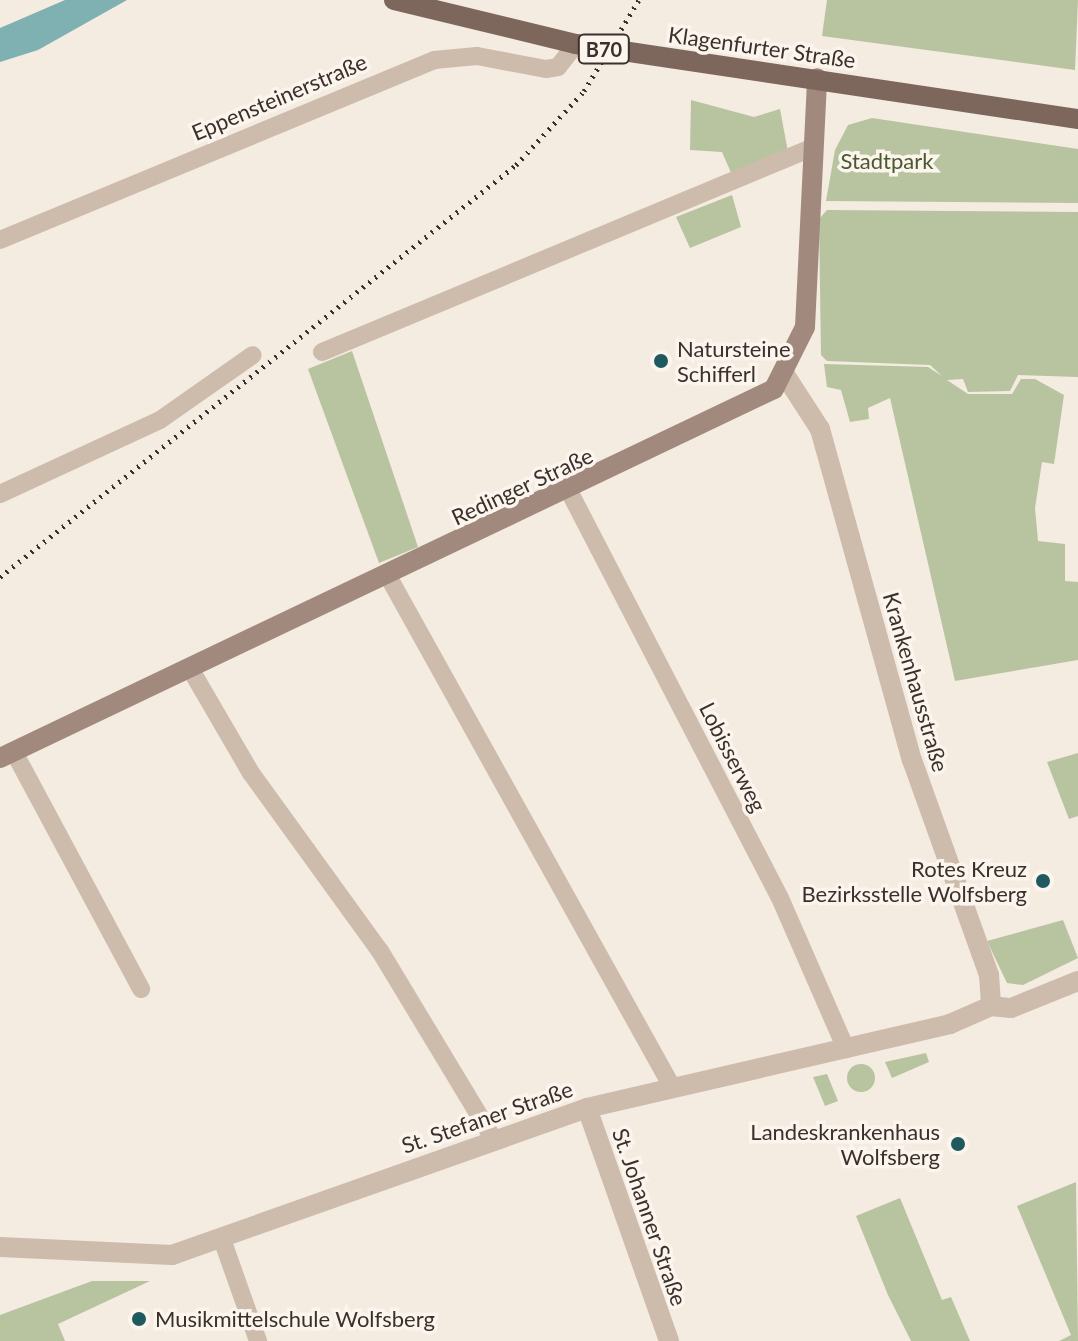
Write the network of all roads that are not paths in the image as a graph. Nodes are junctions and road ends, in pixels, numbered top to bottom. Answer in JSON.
{"nodes":[{"id":1,"x":394,"y":0,"type":"edge"},
{"id":2,"x":576,"y":44,"type":"junction"},
{"id":3,"x":817,"y":78,"type":"junction"},
{"id":4,"x":1078,"y":119,"type":"edge"},
{"id":5,"x":809,"y":149,"type":"junction"},
{"id":6,"x":0,"y":240,"type":"edge"},
{"id":7,"x":322,"y":352,"type":"dead end"},
{"id":8,"x":253,"y":355,"type":"dead end"},
{"id":9,"x":785,"y":375,"type":"junction"},
{"id":10,"x":569,"y":491,"type":"junction"},
{"id":11,"x":0,"y":494,"type":"edge"},
{"id":12,"x":388,"y":576,"type":"junction"},
{"id":13,"x":191,"y":670,"type":"junction"},
{"id":14,"x":7,"y":755,"type":"edge"},
{"id":15,"x":1078,"y":981,"type":"edge"},
{"id":16,"x":141,"y":989,"type":"dead end"},
{"id":17,"x":991,"y":1006,"type":"junction"},
{"id":18,"x":846,"y":1049,"type":"junction"},
{"id":19,"x":671,"y":1085,"type":"junction"},
{"id":20,"x":587,"y":1108,"type":"junction"},
{"id":21,"x":493,"y":1138,"type":"junction"},
{"id":22,"x":223,"y":1242,"type":"junction"},
{"id":23,"x":0,"y":1247,"type":"edge"},
{"id":24,"x":258,"y":1341,"type":"edge"},
{"id":25,"x":669,"y":1341,"type":"edge"}],
"edges":[{"from":1,"to":2,"type":"main road","name":"Klagenfurter Straße","number":"B70"},
{"from":2,"to":3,"type":"main road","name":"Klagenfurter Straße","number":"B70"},
{"from":2,"to":6,"type":"street","name":"Eppensteinerstraße"},
{"from":3,"to":4,"type":"main road","name":"Klagenfurter Straße","number":"B70"},
{"from":3,"to":5,"type":"main road","name":"Redinger Straße"},
{"from":5,"to":7,"type":"street"},
{"from":5,"to":9,"type":"main road","name":"Redinger Straße"},
{"from":8,"to":11,"type":"street"},
{"from":9,"to":10,"type":"main road","name":"Redinger Straße"},
{"from":9,"to":17,"type":"street","name":"Krankenhausstraße"},
{"from":10,"to":12,"type":"main road","name":"Redinger Straße"},
{"from":10,"to":18,"type":"street","name":"Lobisserweg"},
{"from":12,"to":13,"type":"main road","name":"Redinger Straße"},
{"from":12,"to":19,"type":"street"},
{"from":13,"to":14,"type":"main road","name":"Redinger Straße"},
{"from":13,"to":21,"type":"street"},
{"from":14,"to":16,"type":"street"},
{"from":15,"to":17,"type":"street","name":"St. Stefaner Straße"},
{"from":17,"to":18,"type":"street","name":"St. Stefaner Straße"},
{"from":18,"to":19,"type":"street","name":"St. Stefaner Straße"},
{"from":19,"to":20,"type":"street","name":"St. Stefaner Straße"},
{"from":20,"to":21,"type":"street","name":"St. Stefaner Straße"},
{"from":20,"to":25,"type":"street","name":"St. Johanner Straße"},
{"from":21,"to":22,"type":"street","name":"St. Stefaner Straße"},
{"from":22,"to":23,"type":"street","name":"St. Stefaner Straße"},
{"from":22,"to":24,"type":"street"}]}
